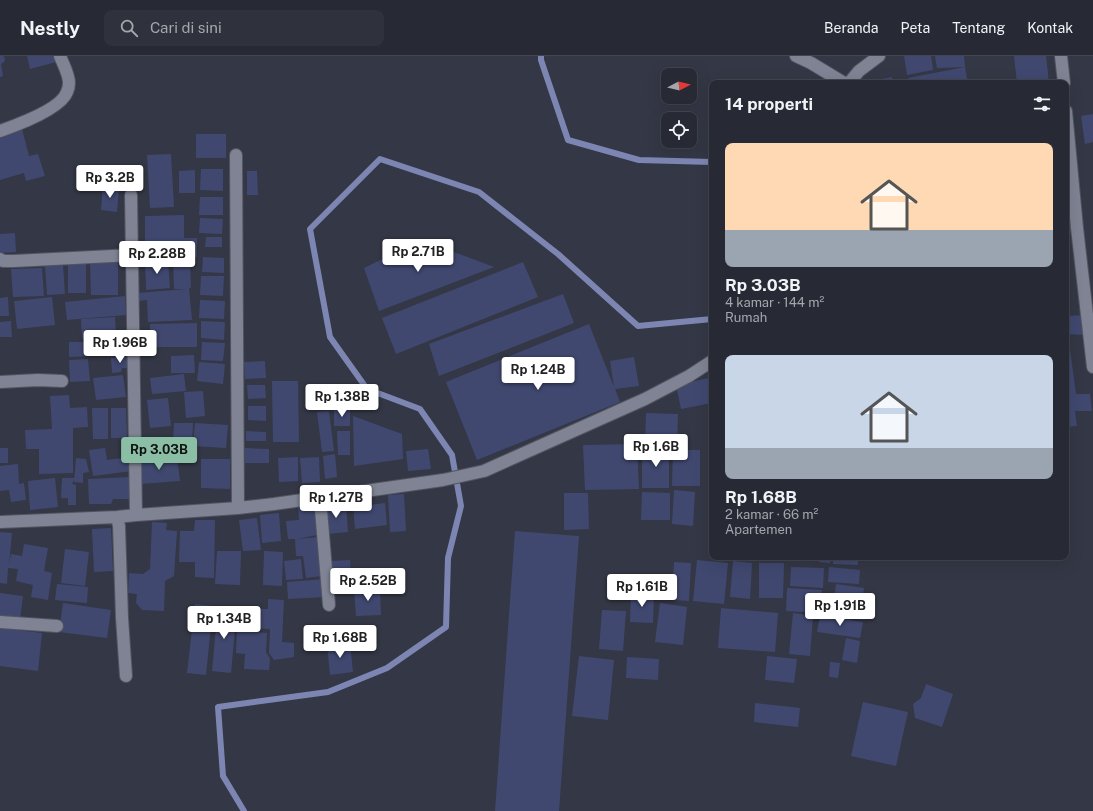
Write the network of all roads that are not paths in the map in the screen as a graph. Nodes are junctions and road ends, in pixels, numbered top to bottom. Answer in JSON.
{"nodes":[{"id":1,"x":60,"y":56,"type":"edge"},
{"id":2,"x":796,"y":56,"type":"edge"},
{"id":3,"x":879,"y":56,"type":"edge"},
{"id":4,"x":1061,"y":56,"type":"edge"},
{"id":5,"x":839,"y":80,"type":"edge"},
{"id":6,"x":852,"y":80,"type":"edge"},
{"id":7,"x":1064,"y":80,"type":"edge"},
{"id":8,"x":0,"y":131,"type":"edge"},
{"id":9,"x":1069,"y":133,"type":"edge"},
{"id":10,"x":236,"y":155,"type":"dead end"},
{"id":11,"x":131,"y":195,"type":"dead end"},
{"id":12,"x":132,"y":255,"type":"junction"},
{"id":13,"x":0,"y":259,"type":"edge"},
{"id":14,"x":1088,"y":273,"type":"edge"},
{"id":15,"x":709,"y":363,"type":"edge"},
{"id":16,"x":1093,"y":367,"type":"edge"},
{"id":17,"x":62,"y":381,"type":"dead end"},
{"id":18,"x":0,"y":382,"type":"edge"},
{"id":19,"x":320,"y":498,"type":"junction"},
{"id":20,"x":238,"y":508,"type":"junction"},
{"id":21,"x":136,"y":514,"type":"junction"},
{"id":22,"x":117,"y":517,"type":"junction"},
{"id":23,"x":0,"y":522,"type":"edge"},
{"id":24,"x":329,"y":605,"type":"dead end"},
{"id":25,"x":0,"y":622,"type":"edge"},
{"id":26,"x":57,"y":626,"type":"dead end"},
{"id":27,"x":126,"y":676,"type":"dead end"}],
"edges":[{"from":1,"to":8,"type":"street"},
{"from":2,"to":5,"type":"street"},
{"from":3,"to":6,"type":"street"},
{"from":4,"to":7,"type":"street"},
{"from":9,"to":14,"type":"street"},
{"from":10,"to":20,"type":"street"},
{"from":11,"to":12,"type":"street"},
{"from":12,"to":13,"type":"street"},
{"from":12,"to":21,"type":"street"},
{"from":14,"to":16,"type":"street"},
{"from":15,"to":19,"type":"street"},
{"from":17,"to":18,"type":"street"},
{"from":19,"to":20,"type":"street"},
{"from":19,"to":24,"type":"street"},
{"from":20,"to":21,"type":"street"},
{"from":21,"to":22,"type":"street"},
{"from":22,"to":23,"type":"street"},
{"from":22,"to":27,"type":"street"},
{"from":25,"to":26,"type":"street"}]}
